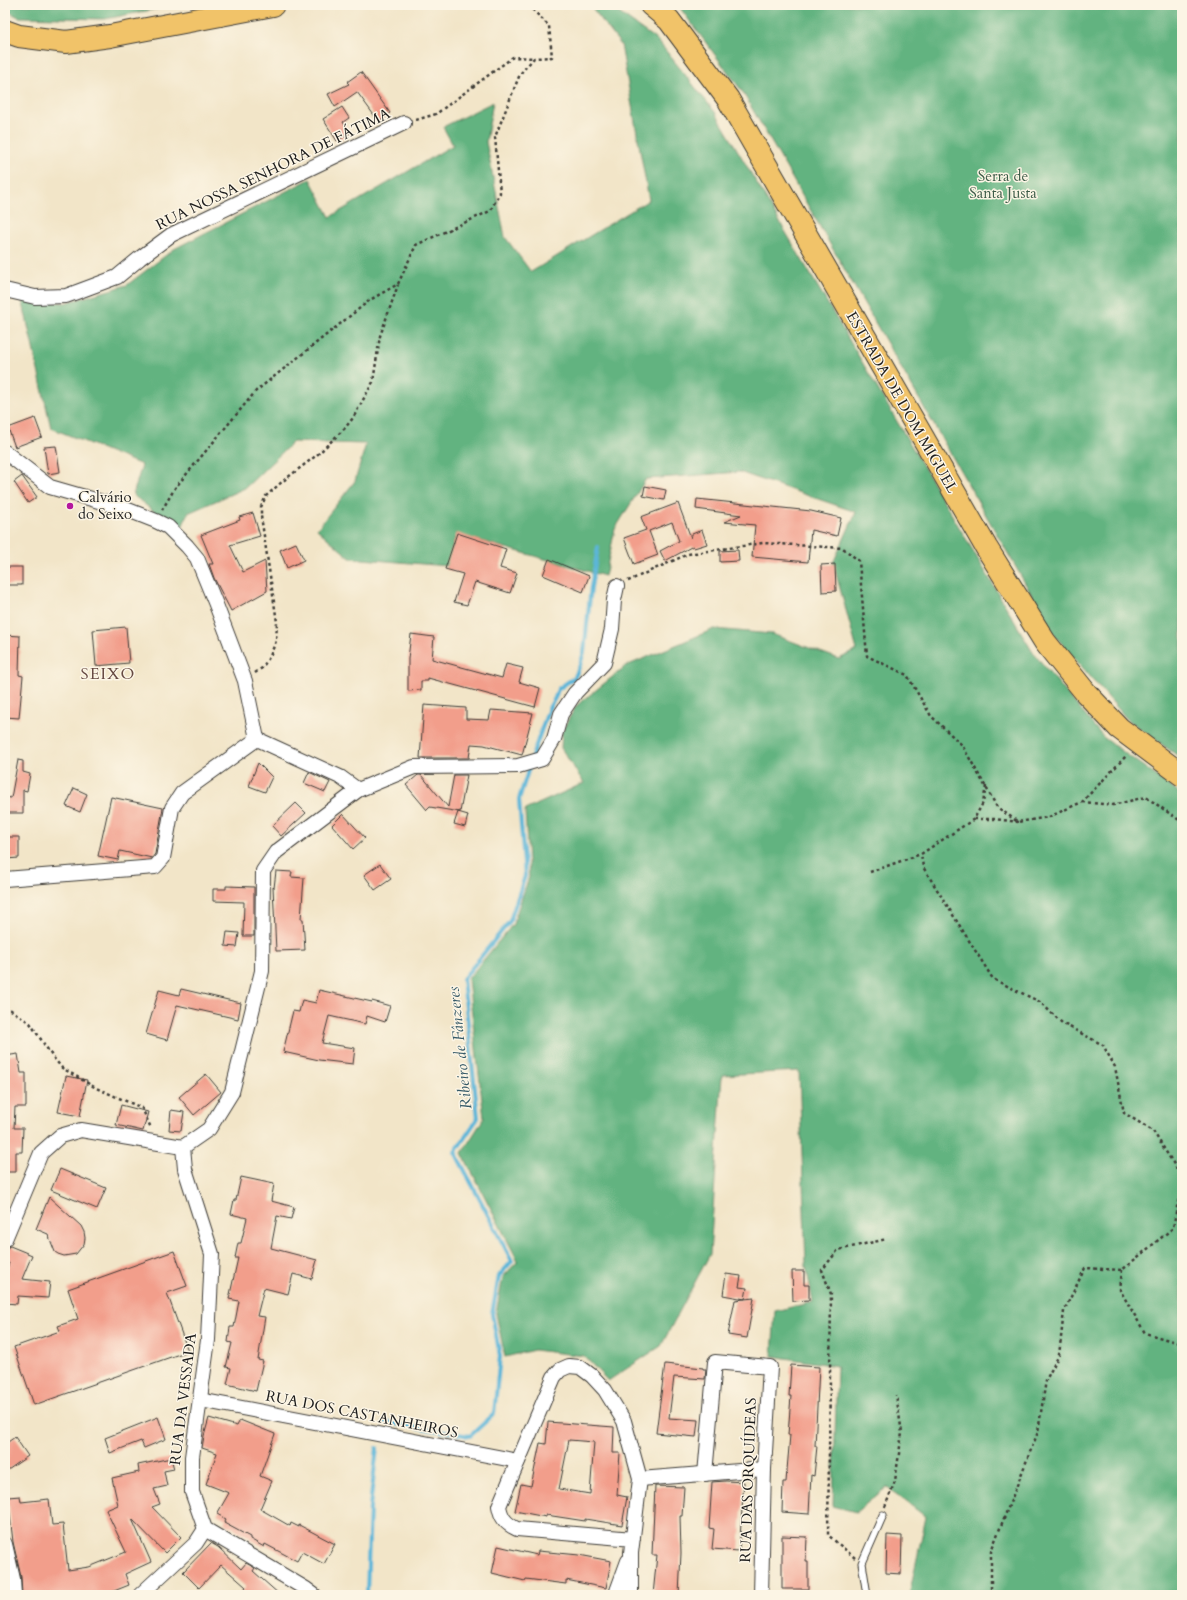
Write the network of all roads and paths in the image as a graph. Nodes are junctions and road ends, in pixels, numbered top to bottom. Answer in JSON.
{"nodes":[{"id":1,"x":273,"y":5,"type":"edge"},
{"id":2,"x":528,"y":5,"type":"edge"},
{"id":3,"x":651,"y":5,"type":"edge"},
{"id":4,"x":5,"y":31,"type":"edge"},
{"id":5,"x":534,"y":58,"type":"junction"},
{"id":6,"x":404,"y":123,"type":"joint"},
{"id":7,"x":398,"y":284,"type":"junction"},
{"id":8,"x":5,"y":290,"type":"edge"},
{"id":9,"x":5,"y":452,"type":"edge"},
{"id":10,"x":156,"y":521,"type":"junction"},
{"id":11,"x":617,"y":586,"type":"joint"},
{"id":12,"x":245,"y":681,"type":"junction"},
{"id":13,"x":258,"y":739,"type":"junction"},
{"id":14,"x":1138,"y":743,"type":"junction"},
{"id":15,"x":1182,"y":775,"type":"edge"},
{"id":16,"x":986,"y":786,"type":"junction"},
{"id":17,"x":358,"y":790,"type":"junction"},
{"id":18,"x":1082,"y":802,"type":"junction"},
{"id":19,"x":974,"y":819,"type":"junction"},
{"id":20,"x":1018,"y":822,"type":"junction"},
{"id":21,"x":1182,"y":822,"type":"edge"},
{"id":22,"x":921,"y":854,"type":"junction"},
{"id":23,"x":870,"y":872,"type":"dead end"},
{"id":24,"x":5,"y":879,"type":"edge"},
{"id":25,"x":5,"y":1006,"type":"edge"},
{"id":26,"x":158,"y":1143,"type":"junction"},
{"id":27,"x":183,"y":1147,"type":"junction"},
{"id":28,"x":1182,"y":1177,"type":"edge"},
{"id":29,"x":1182,"y":1181,"type":"edge"},
{"id":30,"x":887,"y":1238,"type":"dead end"},
{"id":31,"x":5,"y":1239,"type":"edge"},
{"id":32,"x":1122,"y":1270,"type":"junction"},
{"id":33,"x":1182,"y":1346,"type":"edge"},
{"id":34,"x":896,"y":1395,"type":"dead end"},
{"id":35,"x":200,"y":1400,"type":"junction"},
{"id":36,"x":518,"y":1461,"type":"junction"},
{"id":37,"x":764,"y":1469,"type":"junction"},
{"id":38,"x":705,"y":1474,"type":"junction"},
{"id":39,"x":640,"y":1479,"type":"junction"},
{"id":40,"x":883,"y":1514,"type":"joint"},
{"id":41,"x":205,"y":1529,"type":"junction"},
{"id":42,"x":633,"y":1539,"type":"junction"},
{"id":43,"x":5,"y":1544,"type":"edge"},
{"id":44,"x":631,"y":1553,"type":"junction"},
{"id":45,"x":862,"y":1563,"type":"junction"},
{"id":46,"x":14,"y":1595,"type":"edge"},
{"id":47,"x":140,"y":1595,"type":"edge"},
{"id":48,"x":314,"y":1595,"type":"edge"},
{"id":49,"x":617,"y":1595,"type":"edge"},
{"id":50,"x":631,"y":1595,"type":"edge"},
{"id":51,"x":761,"y":1595,"type":"edge"},
{"id":52,"x":867,"y":1595,"type":"edge"},
{"id":53,"x":991,"y":1595,"type":"edge"}],
"edges":[{"from":1,"to":4,"type":"main road"},
{"from":2,"to":5,"type":"path"},
{"from":3,"to":14,"type":"main road","name":"ESTRADA DE DOM MIGUEL"},
{"from":5,"to":6,"type":"path"},
{"from":5,"to":7,"type":"path"},
{"from":6,"to":8,"type":"street","name":"RUA NOSSA SENHORA DE FÁTIMA"},
{"from":7,"to":10,"type":"path"},
{"from":7,"to":12,"type":"path"},
{"from":9,"to":10,"type":"street"},
{"from":10,"to":12,"type":"street"},
{"from":11,"to":16,"type":"path"},
{"from":11,"to":17,"type":"street"},
{"from":12,"to":13,"type":"street"},
{"from":13,"to":17,"type":"street"},
{"from":13,"to":24,"type":"street"},
{"from":14,"to":15,"type":"main road","name":"ESTRADA DE DOM MIGUEL"},
{"from":14,"to":18,"type":"path"},
{"from":16,"to":19,"type":"path"},
{"from":16,"to":20,"type":"path"},
{"from":17,"to":27,"type":"street"},
{"from":18,"to":20,"type":"path"},
{"from":18,"to":21,"type":"path"},
{"from":19,"to":20,"type":"path"},
{"from":19,"to":22,"type":"path"},
{"from":22,"to":23,"type":"path"},
{"from":22,"to":28,"type":"path"},
{"from":25,"to":26,"type":"path"},
{"from":26,"to":27,"type":"street"},
{"from":26,"to":31,"type":"street"},
{"from":27,"to":35,"type":"street","name":"RUA DA VESSADA"},
{"from":29,"to":32,"type":"path"},
{"from":30,"to":45,"type":"path"},
{"from":32,"to":33,"type":"path"},
{"from":32,"to":53,"type":"path"},
{"from":34,"to":40,"type":"path"},
{"from":35,"to":36,"type":"street","name":"RUA DOS CASTANHEIROS"},
{"from":35,"to":41,"type":"street","name":"RUA DA VESSADA"},
{"from":36,"to":39,"type":"street"},
{"from":36,"to":42,"type":"street"},
{"from":37,"to":38,"type":"street"},
{"from":37,"to":38,"type":"street","name":"RUA DAS ORQUÍDEAS"},
{"from":37,"to":51,"type":"street","name":"RUA DAS ORQUÍDEAS"},
{"from":38,"to":39,"type":"street"},
{"from":39,"to":42,"type":"street"},
{"from":40,"to":45,"type":"lane"},
{"from":41,"to":47,"type":"street"},
{"from":41,"to":48,"type":"street"},
{"from":42,"to":44,"type":"street"},
{"from":43,"to":46,"type":"street"},
{"from":44,"to":49,"type":"street"},
{"from":44,"to":50,"type":"street"},
{"from":45,"to":52,"type":"lane"}]}
